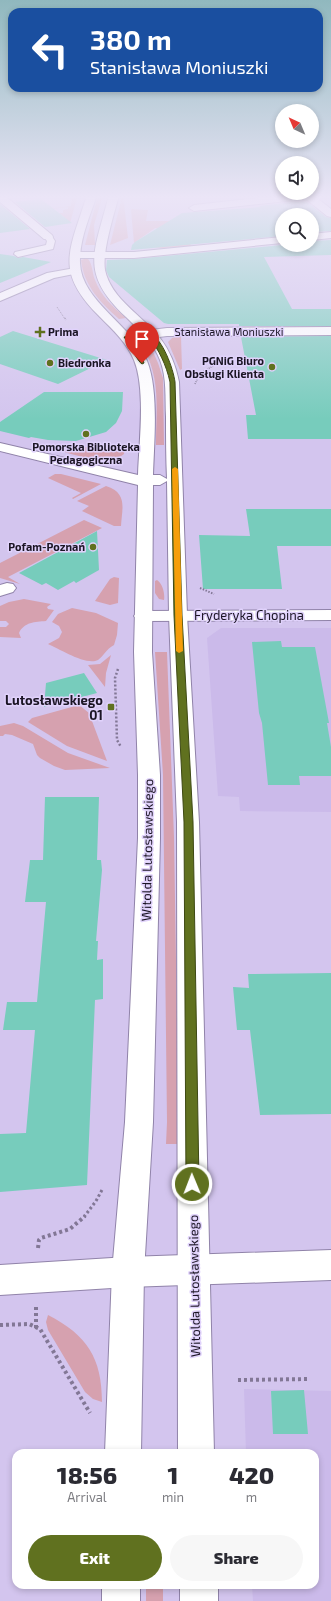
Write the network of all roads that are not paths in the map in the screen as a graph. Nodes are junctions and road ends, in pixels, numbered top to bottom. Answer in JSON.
{"nodes":[{"id":1,"x":100,"y":270,"type":"edge"},
{"id":2,"x":75,"y":271,"type":"joint"},
{"id":3,"x":0,"y":297,"type":"edge"},
{"id":4,"x":331,"y":332,"type":"edge"},
{"id":5,"x":150,"y":334,"type":"junction"},
{"id":6,"x":127,"y":337,"type":"junction"},
{"id":7,"x":2,"y":449,"type":"edge"},
{"id":8,"x":145,"y":480,"type":"junction"},
{"id":9,"x":175,"y":480,"type":"junction"},
{"id":10,"x":178,"y":615,"type":"junction"},
{"id":11,"x":331,"y":615,"type":"edge"},
{"id":12,"x":143,"y":616,"type":"junction"},
{"id":13,"x":331,"y":1265,"type":"edge"},
{"id":14,"x":193,"y":1269,"type":"junction"},
{"id":15,"x":128,"y":1272,"type":"junction"},
{"id":16,"x":0,"y":1280,"type":"edge"},
{"id":17,"x":123,"y":1449,"type":"edge"},
{"id":18,"x":196,"y":1449,"type":"edge"},
{"id":19,"x":121,"y":1589,"type":"edge"},
{"id":20,"x":199,"y":1589,"type":"edge"},
{"id":21,"x":121,"y":1601,"type":"edge"},
{"id":22,"x":199,"y":1601,"type":"edge"}],
"edges":[{"from":1,"to":5,"type":"main road","name":"Witolda Lutosławskiego"},
{"from":2,"to":3,"type":"main road"},
{"from":2,"to":6,"type":"main road","name":"Witolda Lutosławskiego"},
{"from":4,"to":5,"type":"main road","name":"Stanisława Moniuszki"},
{"from":5,"to":6,"type":"main road","name":"Stanisława Moniuszki"},
{"from":5,"to":9,"type":"main road","name":"Witolda Lutosławskiego"},
{"from":6,"to":8,"type":"main road","name":"Witolda Lutosławskiego"},
{"from":7,"to":8,"type":"main road"},
{"from":8,"to":9,"type":"main road"},
{"from":8,"to":12,"type":"main road","name":"Witolda Lutosławskiego"},
{"from":9,"to":10,"type":"main road","name":"Witolda Lutosławskiego"},
{"from":10,"to":11,"type":"main road","name":"Fryderyka Chopina"},
{"from":10,"to":12,"type":"main road","name":"Fryderyka Chopina"},
{"from":10,"to":14,"type":"main road","name":"Witolda Lutosławskiego"},
{"from":12,"to":15,"type":"main road","name":"Witolda Lutosławskiego"},
{"from":13,"to":14,"type":"main road"},
{"from":14,"to":15,"type":"main road"},
{"from":14,"to":18,"type":"main road","name":"Witolda Lutosławskiego"},
{"from":15,"to":16,"type":"main road"},
{"from":15,"to":17,"type":"main road","name":"Witolda Lutosławskiego"},
{"from":19,"to":21,"type":"main road"},
{"from":20,"to":22,"type":"main road"}]}
